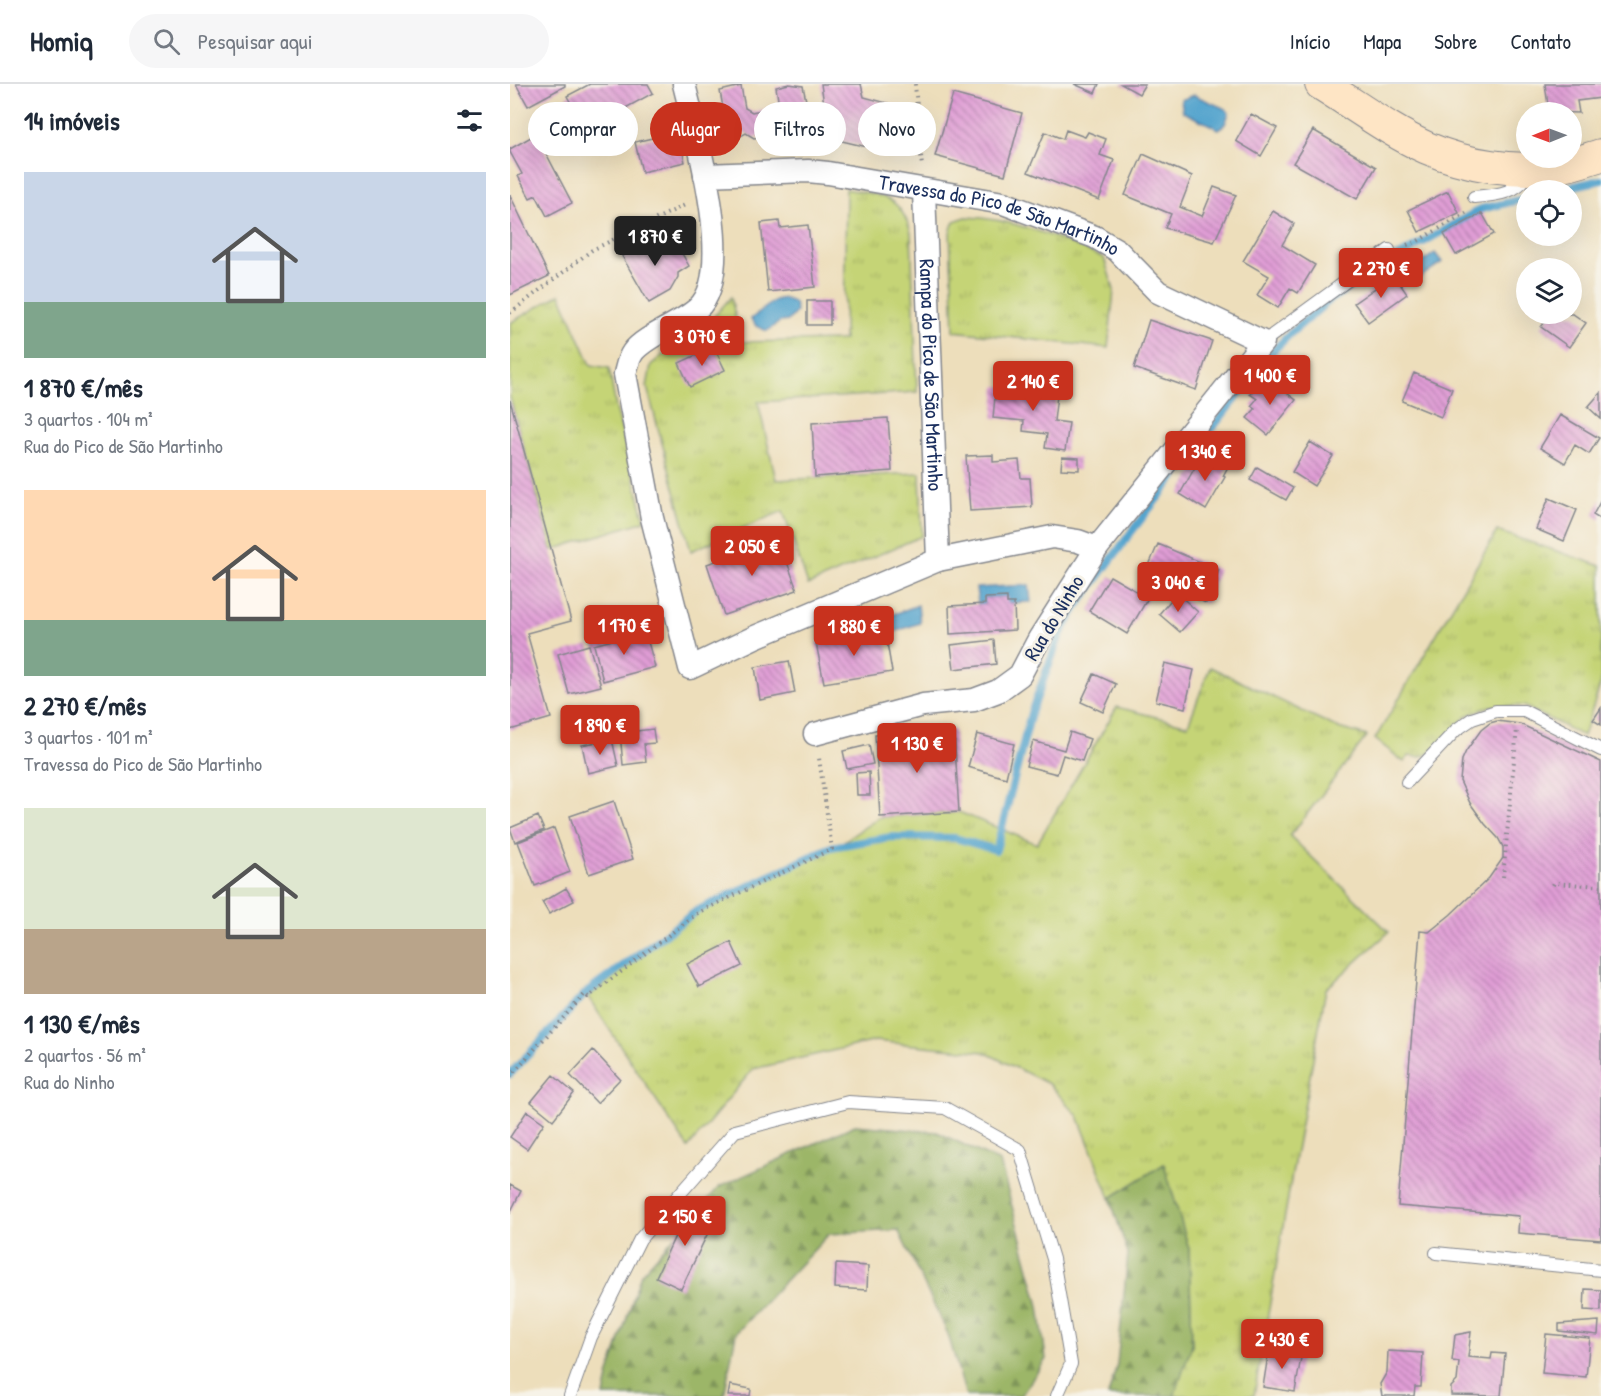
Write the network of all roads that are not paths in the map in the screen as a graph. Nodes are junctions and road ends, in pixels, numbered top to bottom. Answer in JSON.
{"nodes":[{"id":1,"x":684,"y":84,"type":"edge"},
{"id":2,"x":1321,"y":84,"type":"edge"},
{"id":3,"x":1601,"y":155,"type":"edge"},
{"id":4,"x":1532,"y":169,"type":"junction"},
{"id":5,"x":705,"y":175,"type":"junction"},
{"id":6,"x":924,"y":191,"type":"junction"},
{"id":7,"x":1474,"y":197,"type":"road end"},
{"id":8,"x":1389,"y":250,"type":"road end"},
{"id":9,"x":1263,"y":342,"type":"junction"},
{"id":10,"x":1097,"y":548,"type":"junction"},
{"id":11,"x":938,"y":560,"type":"junction"},
{"id":12,"x":815,"y":734,"type":"road end"},
{"id":13,"x":1601,"y":750,"type":"edge"},
{"id":14,"x":1407,"y":782,"type":"dead end"},
{"id":15,"x":1436,"y":1253,"type":"dead end"},
{"id":16,"x":1601,"y":1270,"type":"edge"},
{"id":17,"x":570,"y":1396,"type":"edge"},
{"id":18,"x":1057,"y":1396,"type":"edge"}],
"edges":[{"from":1,"to":5,"type":"street"},
{"from":2,"to":4,"type":"street"},
{"from":3,"to":4,"type":"street"},
{"from":4,"to":7,"type":"lane"},
{"from":5,"to":6,"type":"street","name":"Travessa do Pico de São Martinho"},
{"from":5,"to":11,"type":"street"},
{"from":6,"to":9,"type":"street","name":"Travessa do Pico de São Martinho"},
{"from":6,"to":11,"type":"street","name":"Rampa do Pico de São Martinho"},
{"from":8,"to":9,"type":"lane","name":"Rua do Ninho"},
{"from":9,"to":10,"type":"street","name":"Rua do Ninho"},
{"from":10,"to":11,"type":"street"},
{"from":10,"to":12,"type":"street","name":"Rua do Ninho"},
{"from":13,"to":14,"type":"lane"},
{"from":15,"to":16,"type":"lane"},
{"from":17,"to":18,"type":"lane"}]}
